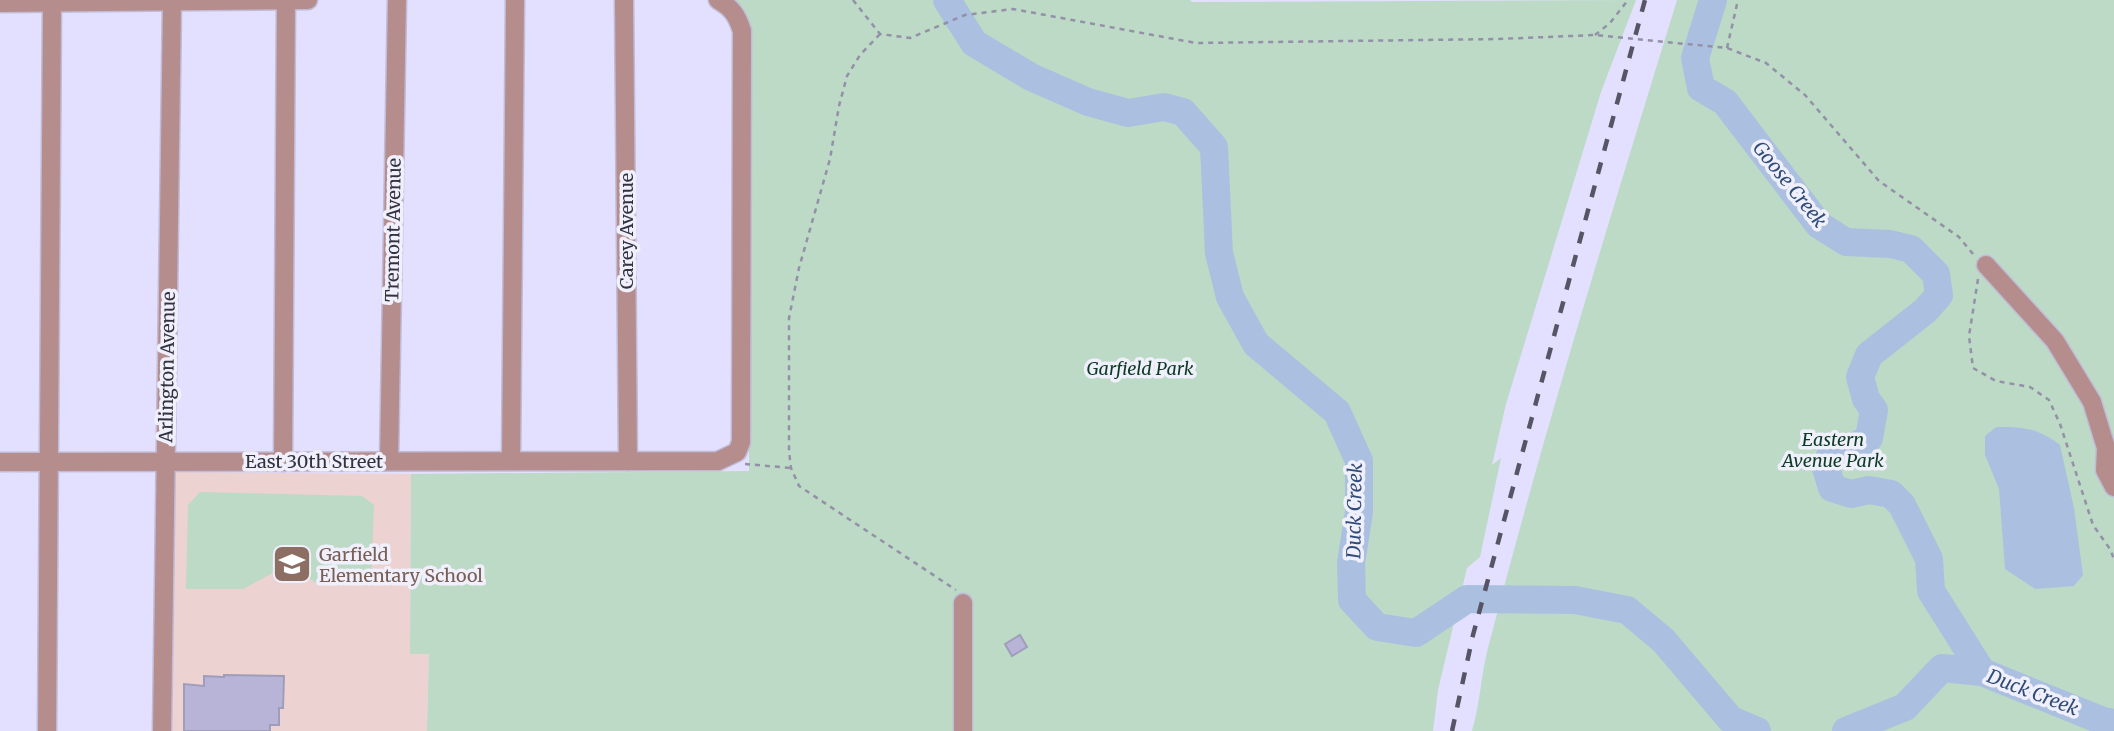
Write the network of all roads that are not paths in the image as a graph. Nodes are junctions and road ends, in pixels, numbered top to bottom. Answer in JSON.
{"nodes":[{"id":1,"x":286,"y":0,"type":"edge"},
{"id":2,"x":308,"y":0,"type":"edge"},
{"id":3,"x":397,"y":0,"type":"edge"},
{"id":4,"x":515,"y":0,"type":"edge"},
{"id":5,"x":624,"y":0,"type":"edge"},
{"id":6,"x":718,"y":0,"type":"edge"},
{"id":7,"x":166,"y":1,"type":"edge"},
{"id":8,"x":52,"y":3,"type":"junction"},
{"id":9,"x":0,"y":4,"type":"edge"},
{"id":10,"x":1979,"y":265,"type":"road end"},
{"id":11,"x":389,"y":461,"type":"junction"},
{"id":12,"x":511,"y":461,"type":"junction"},
{"id":13,"x":628,"y":461,"type":"junction"},
{"id":14,"x":0,"y":462,"type":"edge"},
{"id":15,"x":50,"y":462,"type":"junction"},
{"id":16,"x":166,"y":462,"type":"junction"},
{"id":17,"x":283,"y":462,"type":"junction"},
{"id":18,"x":2114,"y":487,"type":"edge"},
{"id":19,"x":963,"y":603,"type":"road end"},
{"id":20,"x":47,"y":731,"type":"edge"},
{"id":21,"x":162,"y":731,"type":"edge"},
{"id":22,"x":963,"y":731,"type":"edge"}],
"edges":[{"from":1,"to":2,"type":"street"},
{"from":1,"to":7,"type":"street"},
{"from":1,"to":17,"type":"street"},
{"from":3,"to":11,"type":"street","name":"Tremont Avenue"},
{"from":4,"to":12,"type":"street"},
{"from":5,"to":13,"type":"street","name":"Carey Avenue"},
{"from":6,"to":13,"type":"street","name":"East 30th Street"},
{"from":7,"to":8,"type":"street"},
{"from":7,"to":16,"type":"street","name":"Arlington Avenue"},
{"from":8,"to":9,"type":"street"},
{"from":8,"to":15,"type":"street"},
{"from":10,"to":18,"type":"street"},
{"from":11,"to":12,"type":"street","name":"East 30th Street"},
{"from":11,"to":17,"type":"street","name":"East 30th Street"},
{"from":12,"to":13,"type":"street","name":"East 30th Street"},
{"from":14,"to":15,"type":"street","name":"East 30th Street"},
{"from":15,"to":16,"type":"street","name":"East 30th Street"},
{"from":15,"to":20,"type":"street"},
{"from":16,"to":17,"type":"street","name":"East 30th Street"},
{"from":16,"to":21,"type":"street","name":"Arlington Avenue"},
{"from":19,"to":22,"type":"street"}]}
